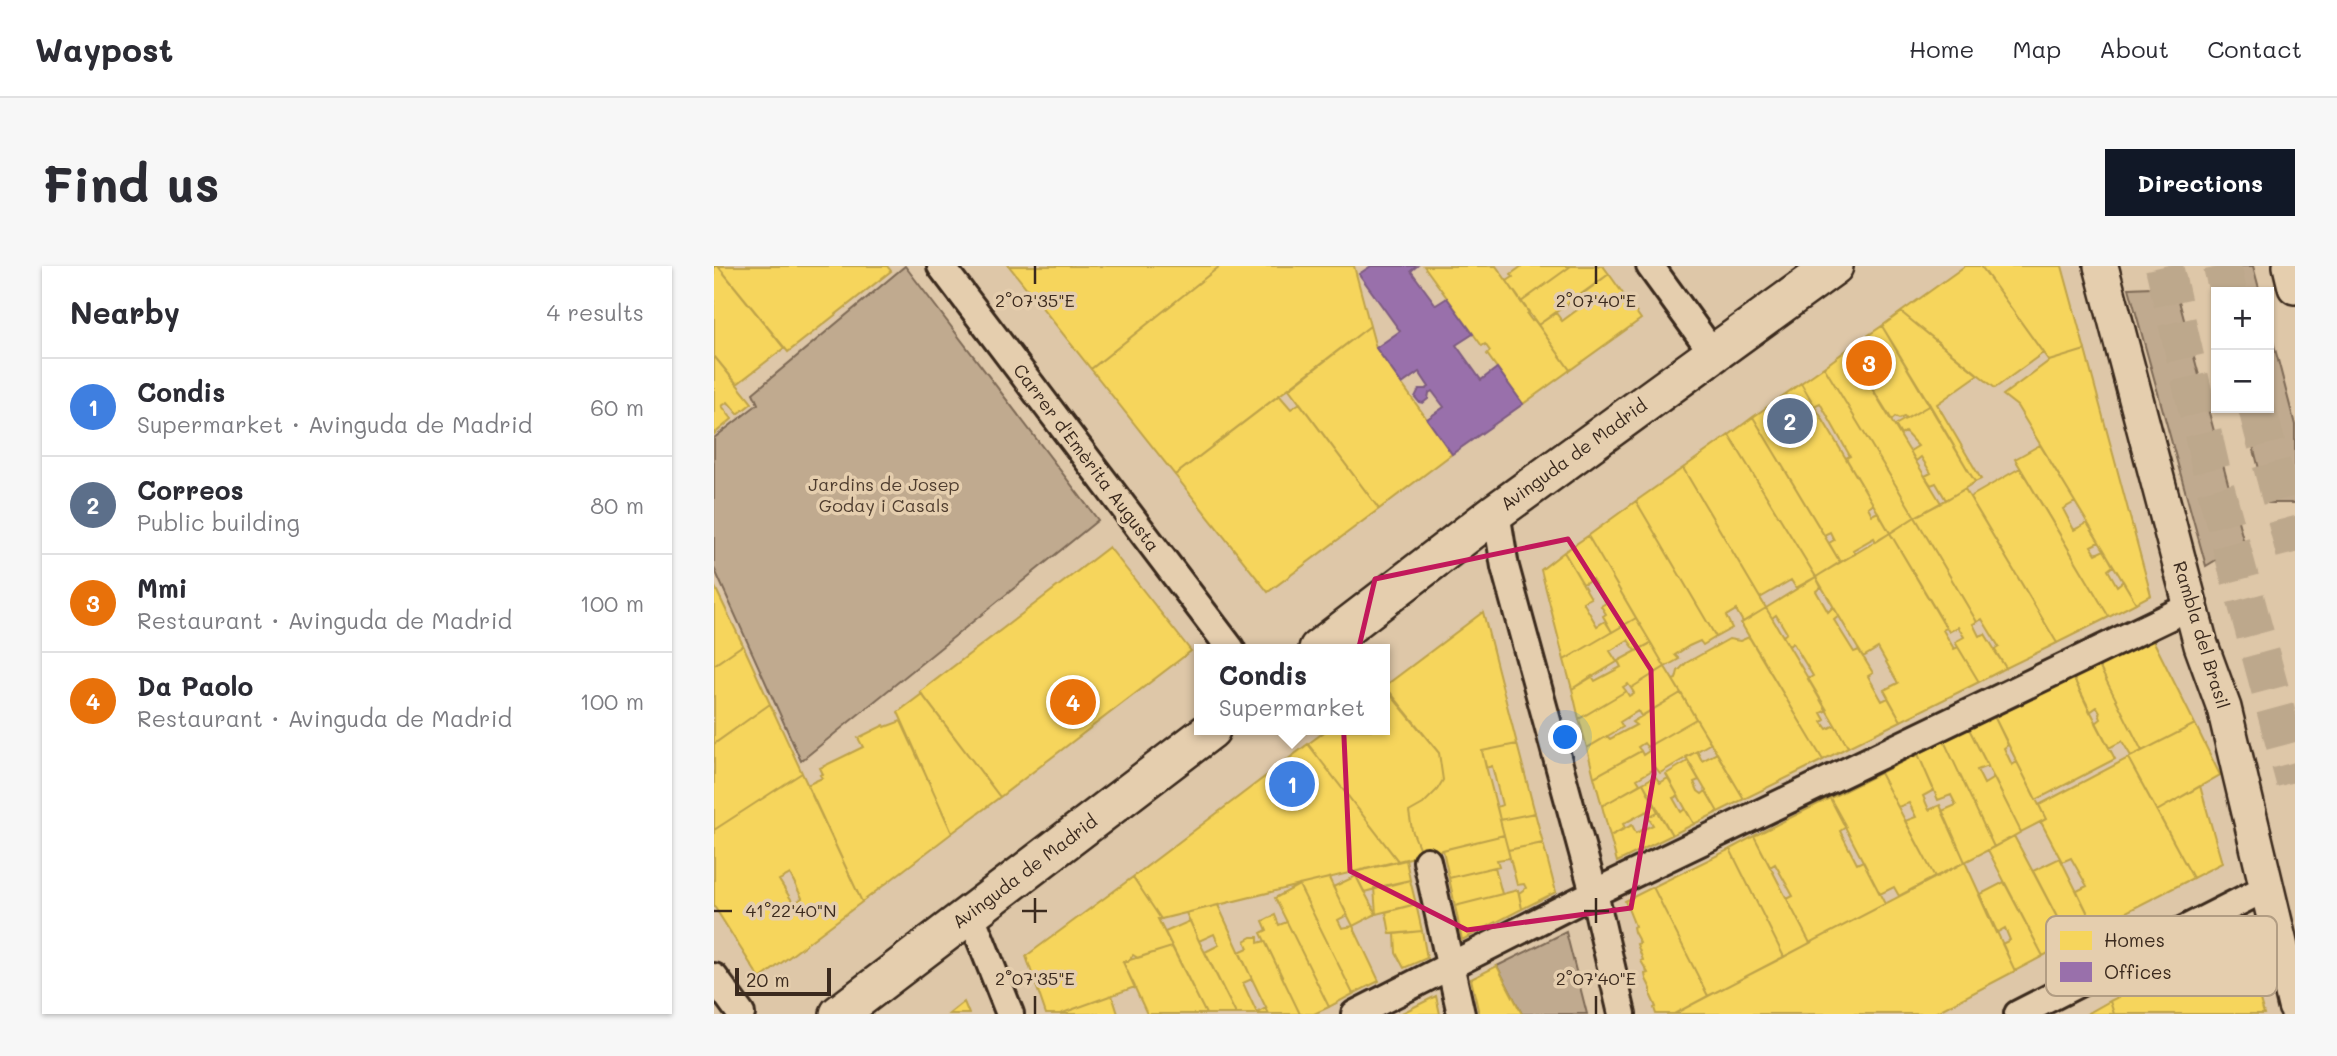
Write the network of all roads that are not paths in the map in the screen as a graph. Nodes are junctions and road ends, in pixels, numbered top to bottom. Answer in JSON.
{"nodes":[{"id":1,"x":941,"y":266,"type":"edge"},
{"id":2,"x":1650,"y":266,"type":"edge"},
{"id":3,"x":1834,"y":266,"type":"edge"},
{"id":4,"x":2101,"y":266,"type":"edge"},
{"id":5,"x":2290,"y":266,"type":"edge"},
{"id":6,"x":2295,"y":287,"type":"edge"},
{"id":7,"x":1713,"y":353,"type":"junction"},
{"id":8,"x":1496,"y":512,"type":"junction"},
{"id":9,"x":2191,"y":606,"type":"junction"},
{"id":10,"x":1227,"y":644,"type":"edge"},
{"id":11,"x":1324,"y":644,"type":"edge"},
{"id":12,"x":1205,"y":735,"type":"edge"},
{"id":13,"x":1427,"y":861,"type":"dead end"},
{"id":14,"x":2266,"y":888,"type":"junction"},
{"id":15,"x":1594,"y":893,"type":"junction"},
{"id":16,"x":970,"y":913,"type":"junction"},
{"id":17,"x":2211,"y":916,"type":"edge"},
{"id":18,"x":2273,"y":916,"type":"edge"},
{"id":19,"x":2277,"y":933,"type":"edge"},
{"id":20,"x":1450,"y":966,"type":"junction"},
{"id":21,"x":714,"y":977,"type":"edge"},
{"id":22,"x":2053,"y":996,"type":"edge"},
{"id":23,"x":2295,"y":1006,"type":"edge"},
{"id":24,"x":740,"y":1014,"type":"edge"},
{"id":25,"x":839,"y":1014,"type":"edge"},
{"id":26,"x":1010,"y":1014,"type":"edge"},
{"id":27,"x":1356,"y":1014,"type":"edge"},
{"id":28,"x":1461,"y":1014,"type":"edge"},
{"id":29,"x":1622,"y":1014,"type":"edge"},
{"id":30,"x":2018,"y":1014,"type":"edge"}],
"edges":[{"from":1,"to":10,"type":"street","name":"Carrer d'Emèrita Augusta"},
{"from":2,"to":7,"type":"street"},
{"from":3,"to":7,"type":"main road","name":"Avinguda de Madrid"},
{"from":4,"to":9,"type":"street","name":"Rambla del Brasil"},
{"from":5,"to":6,"type":"street"},
{"from":7,"to":8,"type":"main road","name":"Avinguda de Madrid"},
{"from":8,"to":11,"type":"main road","name":"Avinguda de Madrid"},
{"from":8,"to":15,"type":"street"},
{"from":9,"to":14,"type":"street","name":"Rambla del Brasil"},
{"from":9,"to":15,"type":"street"},
{"from":12,"to":16,"type":"main road","name":"Avinguda de Madrid"},
{"from":13,"to":20,"type":"street"},
{"from":14,"to":17,"type":"street"},
{"from":14,"to":18,"type":"street","name":"Rambla del Brasil"},
{"from":15,"to":20,"type":"street"},
{"from":15,"to":29,"type":"street"},
{"from":16,"to":25,"type":"main road","name":"Avinguda de Madrid"},
{"from":16,"to":26,"type":"street"},
{"from":19,"to":23,"type":"street","name":"Rambla del Brasil"},
{"from":20,"to":27,"type":"street"},
{"from":20,"to":28,"type":"street"},
{"from":21,"to":24,"type":"street"},
{"from":22,"to":30,"type":"street"}]}
